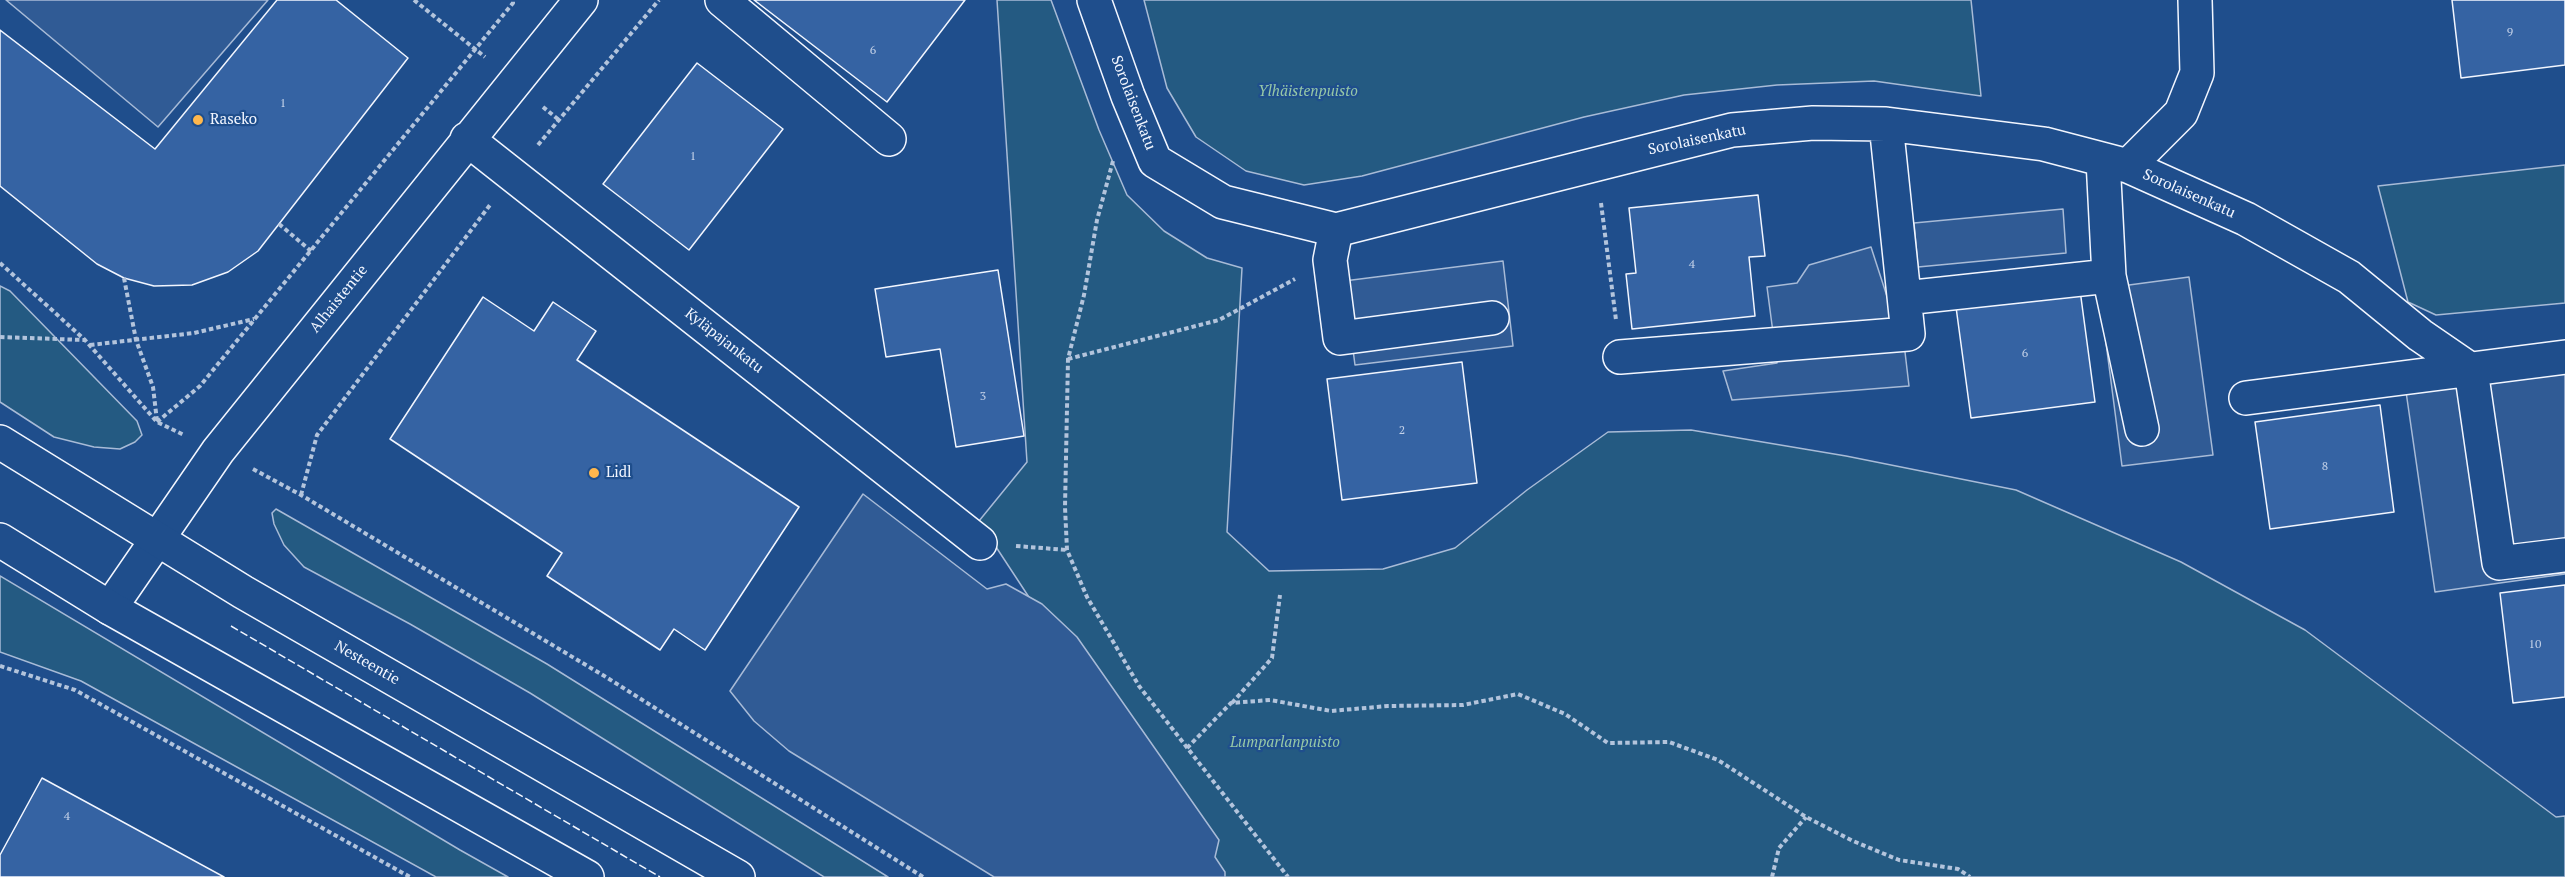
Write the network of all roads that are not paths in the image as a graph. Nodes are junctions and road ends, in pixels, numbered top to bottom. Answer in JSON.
{"nodes":[{"id":1,"x":580,"y":0,"type":"edge"},
{"id":2,"x":722,"y":0,"type":"edge"},
{"id":3,"x":1095,"y":0,"type":"edge"},
{"id":4,"x":2195,"y":0,"type":"edge"},
{"id":5,"x":1886,"y":124,"type":"junction"},
{"id":6,"x":467,"y":139,"type":"junction"},
{"id":7,"x":889,"y":139,"type":"dead end"},
{"id":8,"x":2115,"y":163,"type":"junction"},
{"id":9,"x":1333,"y":245,"type":"junction"},
{"id":10,"x":2109,"y":276,"type":"junction"},
{"id":11,"x":1905,"y":298,"type":"junction"},
{"id":12,"x":1492,"y":318,"type":"dead end"},
{"id":13,"x":1620,"y":357,"type":"road end"},
{"id":14,"x":2565,"y":357,"type":"edge"},
{"id":15,"x":2470,"y":370,"type":"junction"},
{"id":16,"x":2246,"y":398,"type":"dead end"},
{"id":17,"x":2142,"y":429,"type":"dead end"},
{"id":18,"x":0,"y":442,"type":"edge"},
{"id":19,"x":157,"y":537,"type":"junction"},
{"id":20,"x":0,"y":540,"type":"edge"},
{"id":21,"x":980,"y":543,"type":"road end"},
{"id":22,"x":2565,"y":555,"type":"edge"},
{"id":23,"x":110,"y":608,"type":"junction"},
{"id":24,"x":587,"y":877,"type":"edge"},
{"id":25,"x":738,"y":877,"type":"edge"}],
"edges":[{"from":1,"to":6,"type":"street","name":"Alhaistentie"},
{"from":2,"to":7,"type":"street"},
{"from":3,"to":9,"type":"street","name":"Sorolaisenkatu"},
{"from":4,"to":8,"type":"street"},
{"from":5,"to":8,"type":"street","name":"Sorolaisenkatu"},
{"from":5,"to":9,"type":"street","name":"Sorolaisenkatu"},
{"from":5,"to":11,"type":"street"},
{"from":6,"to":19,"type":"street","name":"Alhaistentie"},
{"from":6,"to":21,"type":"street","name":"Kyläpajankatu"},
{"from":8,"to":10,"type":"street"},
{"from":8,"to":15,"type":"street","name":"Sorolaisenkatu"},
{"from":9,"to":12,"type":"street"},
{"from":10,"to":11,"type":"street"},
{"from":10,"to":17,"type":"street"},
{"from":11,"to":13,"type":"street"},
{"from":14,"to":15,"type":"street"},
{"from":15,"to":16,"type":"street"},
{"from":15,"to":22,"type":"street"},
{"from":18,"to":19,"type":"street","name":"Nesteentie"},
{"from":19,"to":23,"type":"street","name":"Alhaistentie"},
{"from":19,"to":25,"type":"street","name":"Nesteentie"},
{"from":20,"to":23,"type":"street"},
{"from":23,"to":24,"type":"street"}]}
